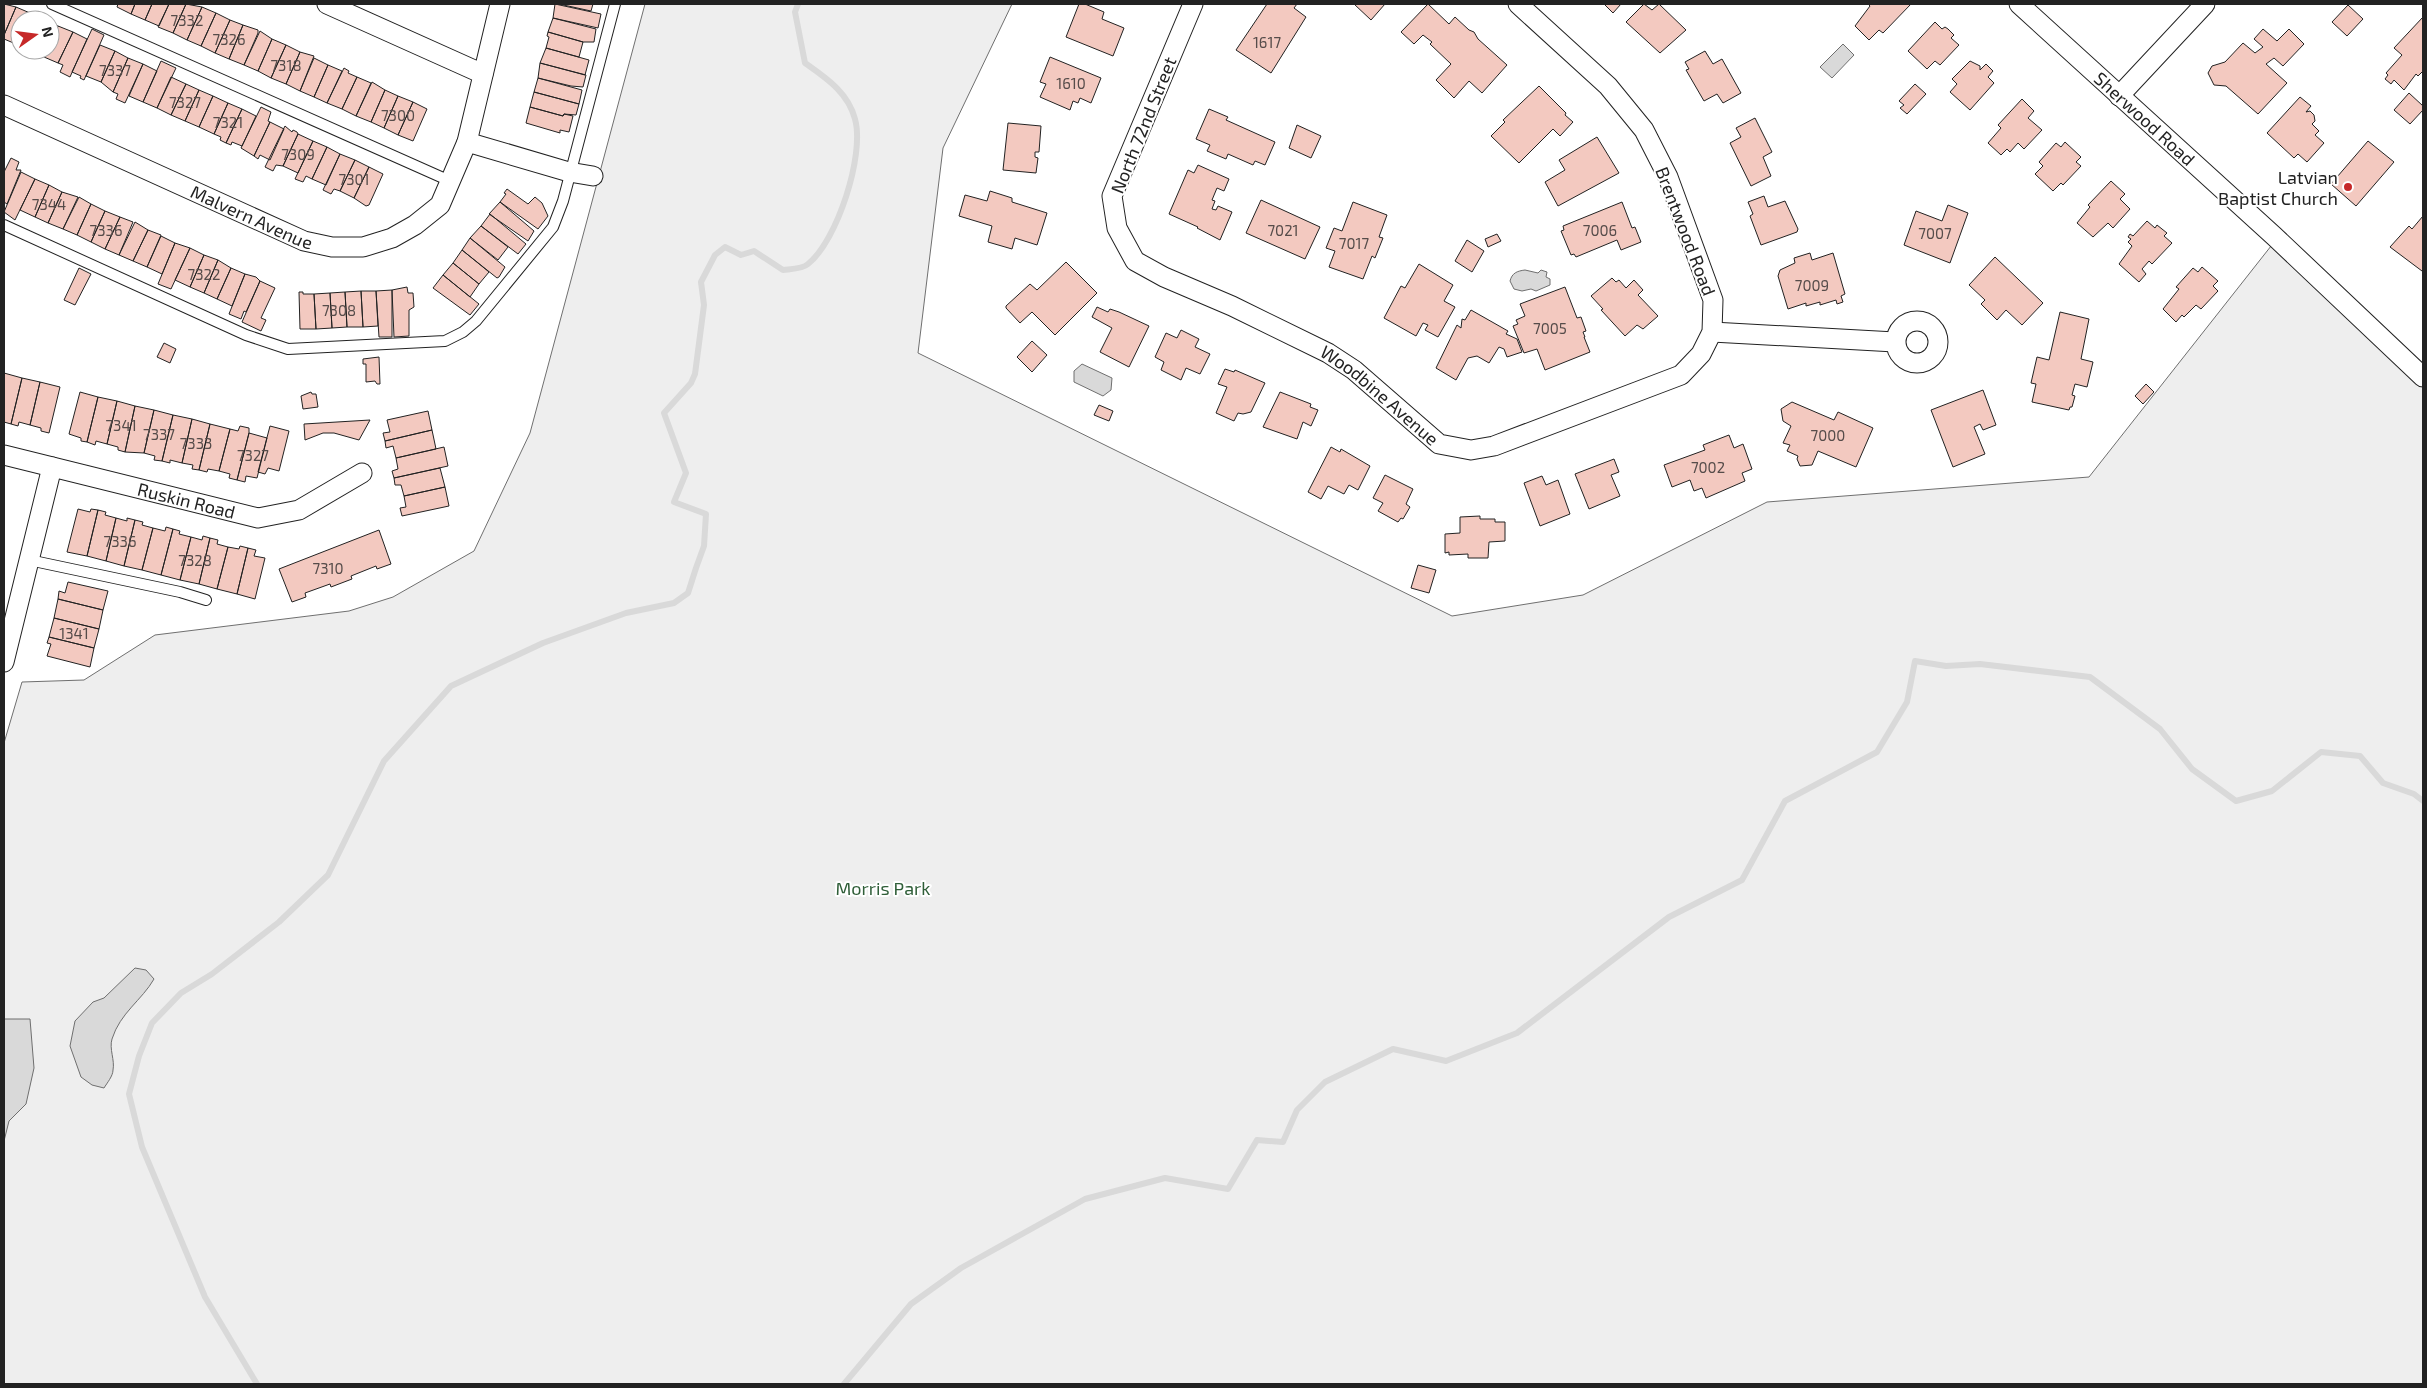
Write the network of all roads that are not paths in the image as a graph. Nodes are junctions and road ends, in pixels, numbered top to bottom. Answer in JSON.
{"nodes":[{"id":1,"x":52,"y":4,"type":"edge"},
{"id":2,"x":327,"y":4,"type":"edge"},
{"id":3,"x":500,"y":4,"type":"edge"},
{"id":4,"x":616,"y":4,"type":"edge"},
{"id":5,"x":1193,"y":4,"type":"edge"},
{"id":6,"x":1518,"y":4,"type":"edge"},
{"id":7,"x":2019,"y":4,"type":"edge"},
{"id":8,"x":2206,"y":4,"type":"edge"},
{"id":9,"x":483,"y":74,"type":"junction"},
{"id":10,"x":2119,"y":96,"type":"junction"},
{"id":11,"x":4,"y":106,"type":"edge"},
{"id":12,"x":467,"y":142,"type":"junction"},
{"id":13,"x":569,"y":172,"type":"junction"},
{"id":14,"x":593,"y":176,"type":"dead end"},
{"id":15,"x":450,"y":182,"type":"junction"},
{"id":16,"x":4,"y":225,"type":"edge"},
{"id":17,"x":1147,"y":268,"type":"joint"},
{"id":18,"x":1712,"y":332,"type":"junction"},
{"id":19,"x":1895,"y":342,"type":"dead end"},
{"id":20,"x":2423,"y":377,"type":"edge"},
{"id":21,"x":4,"y":455,"type":"edge"},
{"id":22,"x":52,"y":467,"type":"junction"},
{"id":23,"x":362,"y":473,"type":"dead end"},
{"id":24,"x":29,"y":560,"type":"junction"},
{"id":25,"x":206,"y":600,"type":"dead end"},
{"id":26,"x":4,"y":662,"type":"edge"}],
"edges":[{"from":1,"to":15,"type":"lane"},
{"from":2,"to":9,"type":"street"},
{"from":3,"to":9,"type":"street","name":"Malvern Avenue"},
{"from":4,"to":13,"type":"lane"},
{"from":5,"to":17,"type":"street","name":"North 72nd Street"},
{"from":6,"to":18,"type":"street","name":"Brentwood Road"},
{"from":7,"to":10,"type":"street","name":"Sherwood Road"},
{"from":8,"to":10,"type":"street"},
{"from":9,"to":12,"type":"street","name":"Malvern Avenue"},
{"from":10,"to":20,"type":"street","name":"Sherwood Road"},
{"from":11,"to":15,"type":"street","name":"Malvern Avenue"},
{"from":12,"to":13,"type":"street"},
{"from":12,"to":15,"type":"street","name":"Malvern Avenue"},
{"from":13,"to":14,"type":"street"},
{"from":13,"to":16,"type":"lane"},
{"from":17,"to":18,"type":"street","name":"Woodbine Avenue"},
{"from":18,"to":19,"type":"street"},
{"from":21,"to":22,"type":"street","name":"Ruskin Road"},
{"from":22,"to":23,"type":"street","name":"Ruskin Road"},
{"from":22,"to":24,"type":"street"},
{"from":24,"to":25,"type":"lane"},
{"from":24,"to":26,"type":"street"}]}
